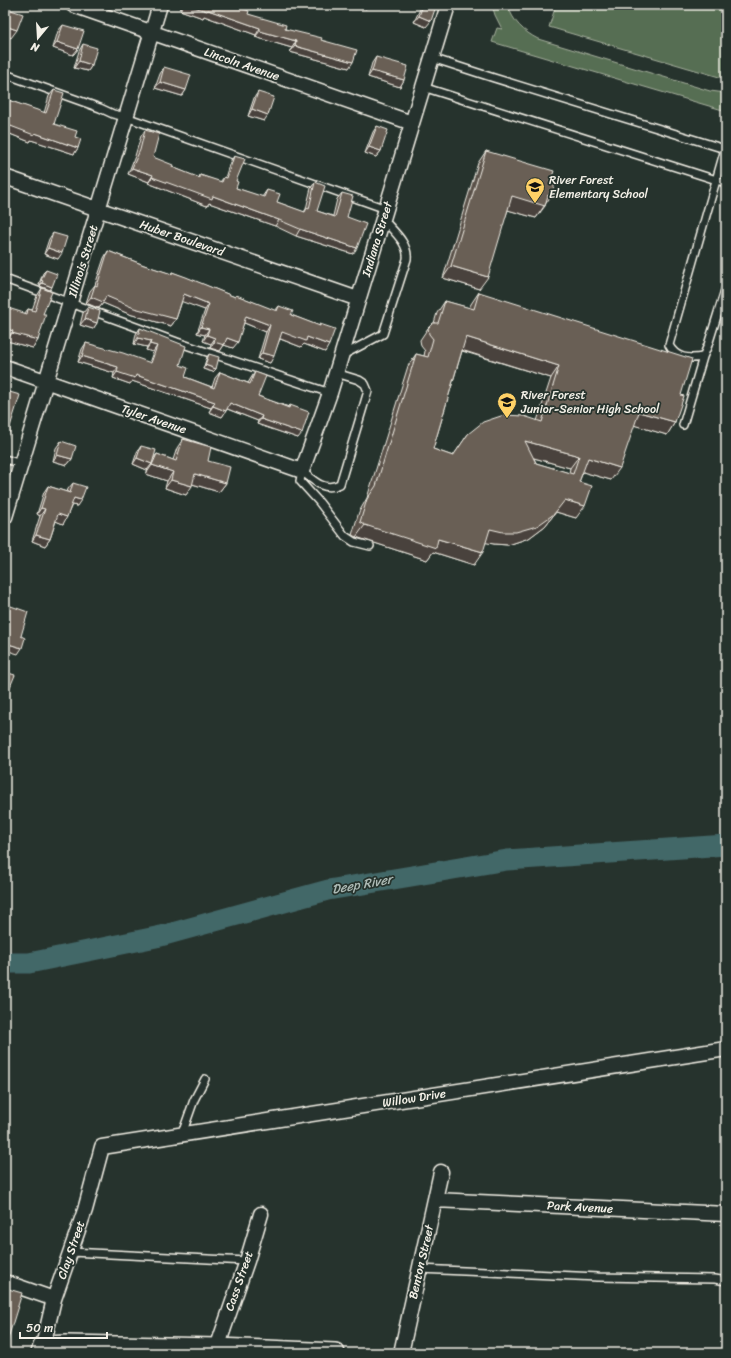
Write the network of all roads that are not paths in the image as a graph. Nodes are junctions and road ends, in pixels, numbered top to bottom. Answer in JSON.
{"nodes":[{"id":1,"x":73,"y":5,"type":"edge"},
{"id":2,"x":160,"y":5,"type":"edge"},
{"id":3,"x":448,"y":5,"type":"edge"},
{"id":4,"x":152,"y":32,"type":"junction"},
{"id":5,"x":432,"y":58,"type":"junction"},
{"id":6,"x":5,"y":74,"type":"edge"},
{"id":7,"x":423,"y":87,"type":"junction"},
{"id":8,"x":126,"y":117,"type":"junction"},
{"id":9,"x":412,"y":123,"type":"junction"},
{"id":10,"x":725,"y":149,"type":"edge"},
{"id":11,"x":724,"y":158,"type":"edge"},
{"id":12,"x":5,"y":176,"type":"edge"},
{"id":13,"x":716,"y":180,"type":"junction"},
{"id":14,"x":726,"y":183,"type":"edge"},
{"id":15,"x":98,"y":209,"type":"junction"},
{"id":16,"x":384,"y":214,"type":"junction"},
{"id":17,"x":5,"y":279,"type":"edge"},
{"id":18,"x":726,"y":287,"type":"edge"},
{"id":19,"x":358,"y":299,"type":"junction"},
{"id":20,"x":70,"y":302,"type":"junction"},
{"id":21,"x":341,"y":356,"type":"junction"},
{"id":22,"x":703,"y":357,"type":"junction"},
{"id":23,"x":5,"y":367,"type":"edge"},
{"id":24,"x":336,"y":372,"type":"junction"},
{"id":25,"x":46,"y":381,"type":"junction"},
{"id":26,"x":330,"y":393,"type":"junction"},
{"id":27,"x":683,"y":425,"type":"dead end"},
{"id":28,"x":5,"y":459,"type":"edge"},
{"id":29,"x":21,"y":464,"type":"junction"},
{"id":30,"x":302,"y":471,"type":"junction"},
{"id":31,"x":5,"y":517,"type":"edge"},
{"id":32,"x":370,"y":546,"type":"dead end"},
{"id":33,"x":726,"y":1049,"type":"edge"},
{"id":34,"x":204,"y":1079,"type":"dead end"},
{"id":35,"x":182,"y":1134,"type":"junction"},
{"id":36,"x":102,"y":1147,"type":"joint"},
{"id":37,"x":441,"y":1172,"type":"dead end"},
{"id":38,"x":435,"y":1200,"type":"junction"},
{"id":39,"x":261,"y":1214,"type":"dead end"},
{"id":40,"x":726,"y":1214,"type":"edge"},
{"id":41,"x":71,"y":1252,"type":"junction"},
{"id":42,"x":247,"y":1261,"type":"junction"},
{"id":43,"x":419,"y":1269,"type":"junction"},
{"id":44,"x":726,"y":1281,"type":"edge"},
{"id":45,"x":5,"y":1282,"type":"edge"},
{"id":46,"x":54,"y":1299,"type":"junction"},
{"id":47,"x":217,"y":1348,"type":"junction"},
{"id":48,"x":42,"y":1349,"type":"edge"},
{"id":49,"x":335,"y":1353,"type":"edge"},
{"id":50,"x":401,"y":1353,"type":"edge"}],
"edges":[{"from":1,"to":4,"type":"street","name":"Lincoln Avenue"},
{"from":2,"to":4,"type":"street","name":"Illinois Street"},
{"from":3,"to":5,"type":"street","name":"Indiana Street"},
{"from":4,"to":8,"type":"street","name":"Illinois Street"},
{"from":4,"to":9,"type":"street","name":"Lincoln Avenue"},
{"from":5,"to":7,"type":"street","name":"Indiana Street"},
{"from":5,"to":10,"type":"lane"},
{"from":6,"to":8,"type":"lane"},
{"from":7,"to":9,"type":"street","name":"Indiana Street"},
{"from":7,"to":13,"type":"lane"},
{"from":8,"to":15,"type":"street","name":"Illinois Street"},
{"from":8,"to":16,"type":"lane"},
{"from":9,"to":16,"type":"street","name":"Indiana Street"},
{"from":10,"to":11,"type":"lane"},
{"from":11,"to":13,"type":"lane"},
{"from":12,"to":15,"type":"street","name":"Huber Boulevard"},
{"from":13,"to":14,"type":"lane"},
{"from":13,"to":22,"type":"lane"},
{"from":15,"to":19,"type":"street","name":"Huber Boulevard"},
{"from":15,"to":20,"type":"street","name":"Illinois Street"},
{"from":16,"to":19,"type":"street","name":"Indiana Street"},
{"from":16,"to":21,"type":"lane"},
{"from":17,"to":20,"type":"lane"},
{"from":18,"to":22,"type":"lane"},
{"from":19,"to":21,"type":"street","name":"Indiana Street"},
{"from":20,"to":25,"type":"street","name":"Illinois Street"},
{"from":20,"to":26,"type":"lane"},
{"from":21,"to":24,"type":"street","name":"Indiana Street"},
{"from":22,"to":27,"type":"lane"},
{"from":23,"to":25,"type":"street","name":"Tyler Avenue"},
{"from":24,"to":26,"type":"street","name":"Indiana Street"},
{"from":24,"to":30,"type":"lane"},
{"from":25,"to":29,"type":"street","name":"Illinois Street"},
{"from":25,"to":30,"type":"street","name":"Tyler Avenue"},
{"from":26,"to":30,"type":"street","name":"Indiana Street"},
{"from":28,"to":29,"type":"lane"},
{"from":29,"to":31,"type":"street","name":"Illinois Street"},
{"from":30,"to":32,"type":"lane"},
{"from":33,"to":35,"type":"street","name":"Willow Drive"},
{"from":34,"to":35,"type":"lane"},
{"from":35,"to":36,"type":"street","name":"Willow Drive"},
{"from":36,"to":41,"type":"street","name":"Clay Street"},
{"from":37,"to":38,"type":"street","name":"Benton Street"},
{"from":38,"to":40,"type":"street","name":"Park Avenue"},
{"from":38,"to":43,"type":"street","name":"Benton Street"},
{"from":39,"to":42,"type":"street","name":"Cass Street"},
{"from":41,"to":42,"type":"lane"},
{"from":41,"to":46,"type":"street","name":"Clay Street"},
{"from":42,"to":47,"type":"street","name":"Cass Street"},
{"from":43,"to":44,"type":"lane"},
{"from":43,"to":50,"type":"street","name":"Benton Street"},
{"from":45,"to":46,"type":"street"},
{"from":46,"to":48,"type":"street","name":"Clay Street"},
{"from":47,"to":48,"type":"street"},
{"from":47,"to":49,"type":"street"}]}
